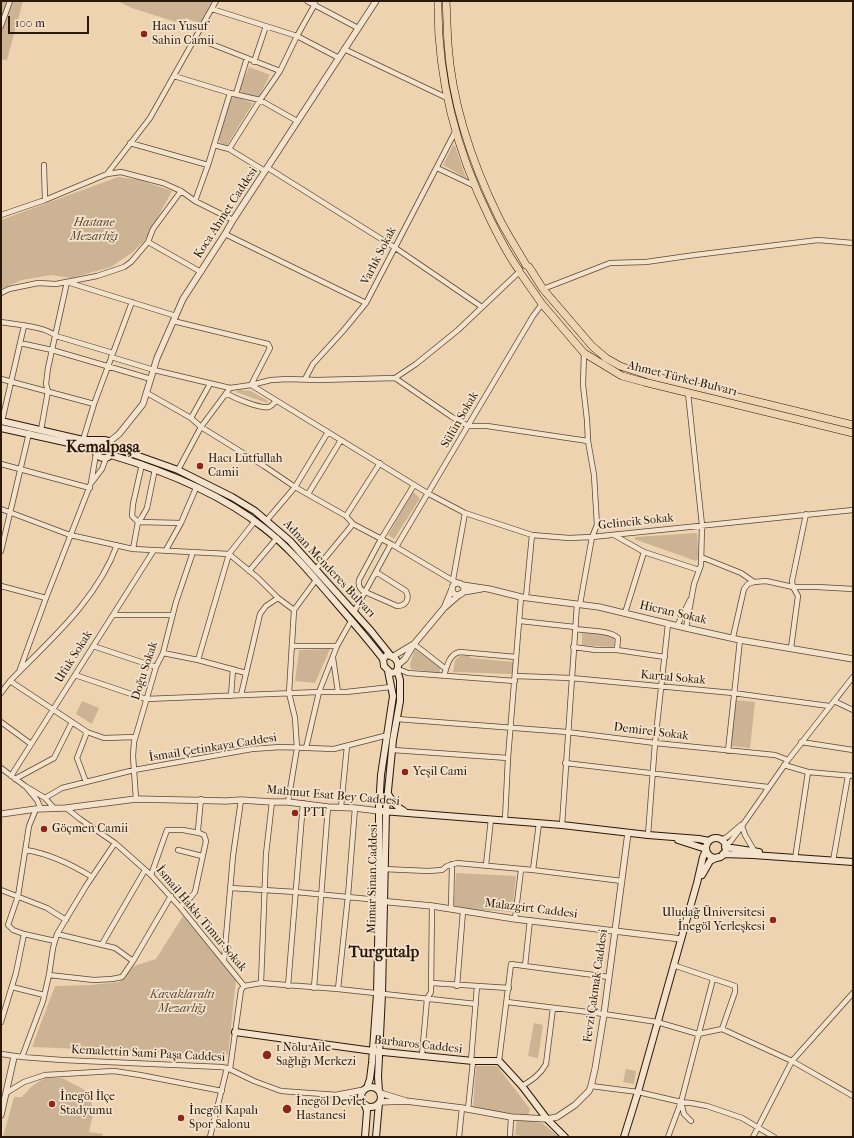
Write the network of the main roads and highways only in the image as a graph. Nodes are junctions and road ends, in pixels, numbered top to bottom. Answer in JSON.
{"nodes":[{"id":1,"x":438,"y":1,"type":"edge"},
{"id":2,"x":446,"y":1,"type":"edge"},
{"id":3,"x":527,"y":266,"type":"junction"},
{"id":4,"x":520,"y":272,"type":"junction"},
{"id":5,"x":2,"y":423,"type":"edge"},
{"id":6,"x":853,"y":425,"type":"edge"},
{"id":7,"x":853,"y":433,"type":"edge"},
{"id":8,"x":102,"y":440,"type":"junction"},
{"id":9,"x":111,"y":444,"type":"junction"},
{"id":10,"x":96,"y":452,"type":"junction"},
{"id":11,"x":108,"y":457,"type":"junction"},
{"id":12,"x":392,"y":656,"type":"junction"},
{"id":13,"x":383,"y":659,"type":"junction"},
{"id":14,"x":398,"y":668,"type":"junction"},
{"id":15,"x":388,"y":671,"type":"junction"},
{"id":16,"x":388,"y":794,"type":"junction"},
{"id":17,"x":379,"y":811,"type":"junction"},
{"id":18,"x":386,"y":811,"type":"junction"},
{"id":19,"x":408,"y":813,"type":"junction"},
{"id":20,"x":663,"y":836,"type":"junction"},
{"id":21,"x":709,"y":841,"type":"junction"},
{"id":22,"x":725,"y":846,"type":"junction"},
{"id":23,"x":706,"y":849,"type":"junction"},
{"id":24,"x":721,"y":855,"type":"junction"},
{"id":25,"x":774,"y":857,"type":"junction"},
{"id":26,"x":853,"y":862,"type":"edge"},
{"id":27,"x":381,"y":868,"type":"junction"},
{"id":28,"x":697,"y":883,"type":"junction"},
{"id":29,"x":235,"y":1032,"type":"road end"},
{"id":30,"x":376,"y":1051,"type":"junction"},
{"id":31,"x":365,"y":1089,"type":"junction"},
{"id":32,"x":380,"y":1092,"type":"junction"},
{"id":33,"x":380,"y":1102,"type":"junction"},
{"id":34,"x":364,"y":1104,"type":"junction"},
{"id":35,"x":365,"y":1137,"type":"edge"},
{"id":36,"x":376,"y":1137,"type":"edge"},
{"id":37,"x":565,"y":1137,"type":"edge"},
{"id":38,"x":624,"y":1137,"type":"edge"}],
"edges":[{"from":1,"to":4,"type":"main road","name":"Ahmet Türkel Bulvarı"},
{"from":2,"to":3,"type":"main road","name":"Ahmet Türkel Bulvarı"},
{"from":3,"to":4,"type":"main road"},
{"from":3,"to":6,"type":"main road","name":"Ahmet Türkel Bulvarı"},
{"from":4,"to":7,"type":"main road","name":"Ahmet Türkel Bulvarı"},
{"from":5,"to":8,"type":"main road","name":"Adnan Menderes Bulvarı"},
{"from":5,"to":10,"type":"main road","name":"Adnan Menderes Bulvarı"},
{"from":8,"to":9,"type":"main road","name":"Adnan Menderes Bulvarı"},
{"from":8,"to":10,"type":"main road"},
{"from":9,"to":11,"type":"main road"},
{"from":9,"to":12,"type":"main road","name":"Adnan Menderes Bulvarı"},
{"from":10,"to":11,"type":"main road","name":"Adnan Menderes Bulvarı"},
{"from":11,"to":13,"type":"main road","name":"Adnan Menderes Bulvarı"},
{"from":12,"to":13,"type":"main road"},
{"from":12,"to":14,"type":"main road"},
{"from":13,"to":15,"type":"main road"},
{"from":14,"to":15,"type":"main road"},
{"from":14,"to":16,"type":"main road"},
{"from":15,"to":17,"type":"main road"},
{"from":16,"to":18,"type":"main road"},
{"from":16,"to":19,"type":"main road"},
{"from":17,"to":18,"type":"main road","name":"Mahmut Esat Bey Caddesi"},
{"from":17,"to":27,"type":"main road","name":"Mimar Sinan Caddesi"},
{"from":18,"to":19,"type":"main road","name":"Mahmut Esat Bey Caddesi"},
{"from":18,"to":27,"type":"main road","name":"Mimar Sinan Caddesi"},
{"from":19,"to":20,"type":"main road","name":"Mahmut Esat Bey Caddesi"},
{"from":20,"to":21,"type":"main road"},
{"from":20,"to":23,"type":"main road"},
{"from":21,"to":22,"type":"main road"},
{"from":21,"to":23,"type":"main road"},
{"from":22,"to":24,"type":"main road"},
{"from":22,"to":25,"type":"main road"},
{"from":23,"to":24,"type":"main road"},
{"from":23,"to":28,"type":"main road"},
{"from":24,"to":25,"type":"main road"},
{"from":24,"to":28,"type":"main road"},
{"from":25,"to":26,"type":"main road"},
{"from":27,"to":30,"type":"main road","name":"Mimar Sinan Caddesi"},
{"from":28,"to":38,"type":"main road"},
{"from":29,"to":30,"type":"main road","name":"Barbaros Caddesi"},
{"from":30,"to":31,"type":"main road","name":"Mimar Sinan Caddesi"},
{"from":30,"to":32,"type":"main road","name":"Mimar Sinan Caddesi"},
{"from":30,"to":37,"type":"main road","name":"Barbaros Caddesi"},
{"from":31,"to":32,"type":"main road"},
{"from":31,"to":34,"type":"main road"},
{"from":32,"to":33,"type":"main road"},
{"from":33,"to":34,"type":"main road"},
{"from":33,"to":36,"type":"main road"},
{"from":34,"to":35,"type":"main road"}]}
